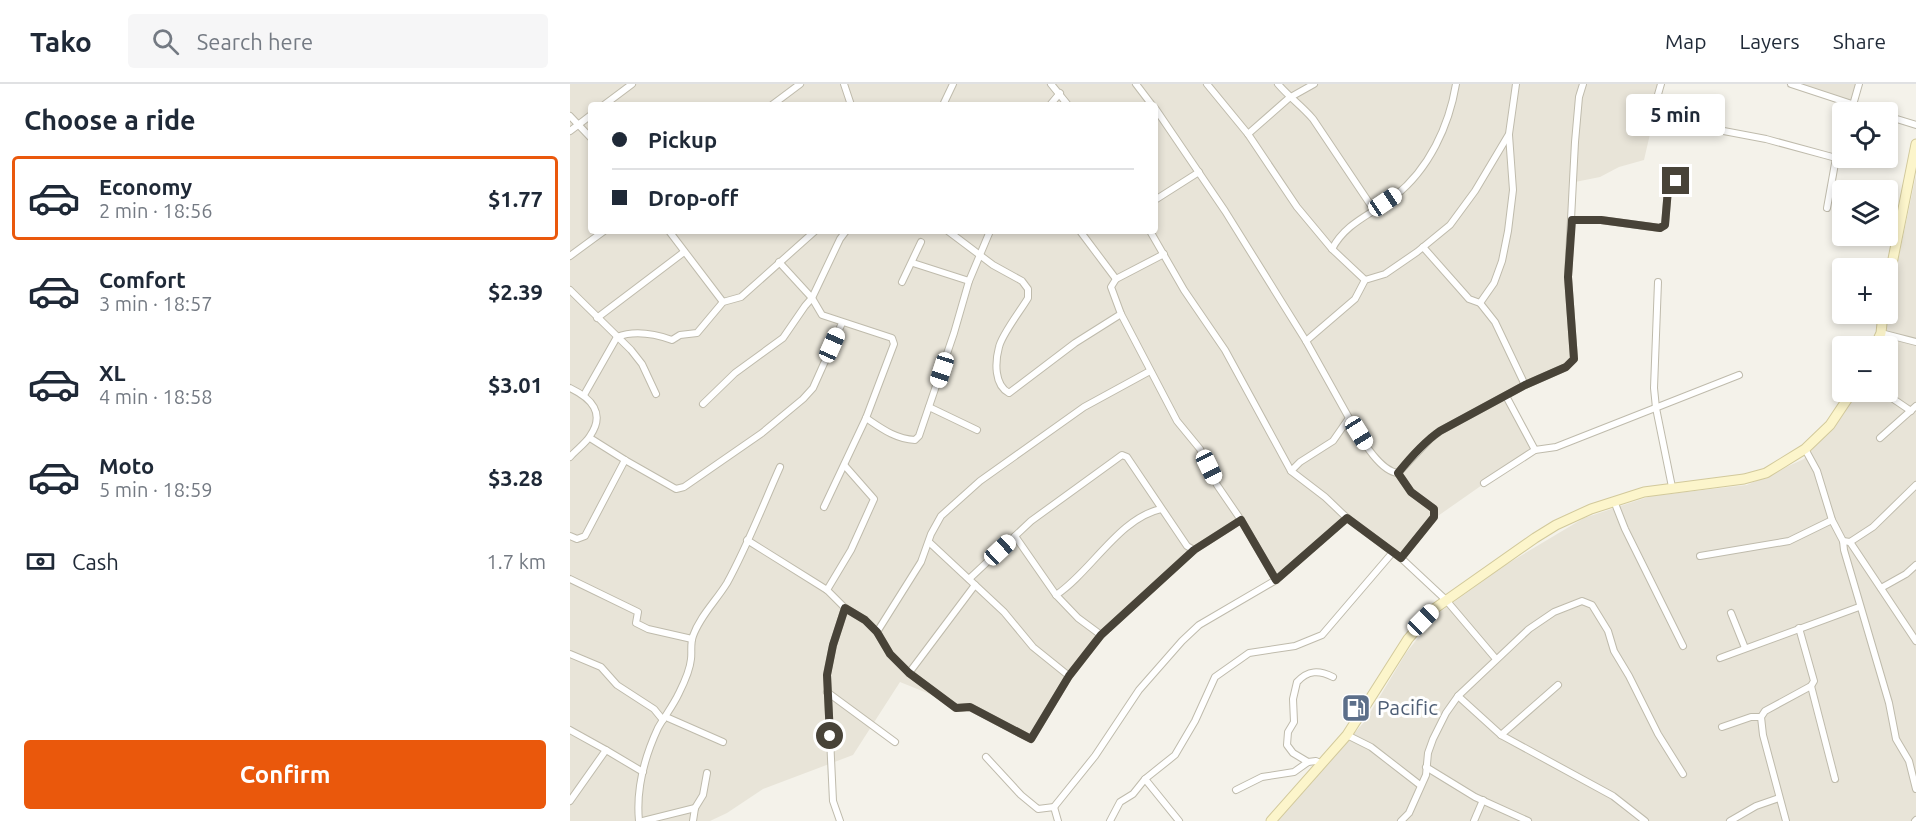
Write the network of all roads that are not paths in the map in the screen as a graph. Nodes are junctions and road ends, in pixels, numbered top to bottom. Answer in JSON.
{"nodes":[{"id":1,"x":632,"y":84,"type":"edge"},
{"id":2,"x":800,"y":84,"type":"edge"},
{"id":3,"x":844,"y":84,"type":"edge"},
{"id":4,"x":953,"y":84,"type":"edge"},
{"id":5,"x":1052,"y":84,"type":"edge"},
{"id":6,"x":1136,"y":84,"type":"edge"},
{"id":7,"x":1207,"y":84,"type":"edge"},
{"id":8,"x":1278,"y":84,"type":"edge"},
{"id":9,"x":1314,"y":84,"type":"edge"},
{"id":10,"x":1456,"y":84,"type":"edge"},
{"id":11,"x":1516,"y":84,"type":"edge"},
{"id":12,"x":1583,"y":84,"type":"edge"},
{"id":13,"x":1661,"y":84,"type":"edge"},
{"id":14,"x":1791,"y":84,"type":"edge"},
{"id":15,"x":1858,"y":84,"type":"edge"},
{"id":16,"x":1060,"y":93,"type":"junction"},
{"id":17,"x":1289,"y":98,"type":"junction"},
{"id":18,"x":608,"y":102,"type":"edge"},
{"id":19,"x":776,"y":102,"type":"edge"},
{"id":20,"x":850,"y":102,"type":"edge"},
{"id":21,"x":944,"y":102,"type":"edge"},
{"id":22,"x":1052,"y":102,"type":"edge"},
{"id":23,"x":1066,"y":102,"type":"edge"},
{"id":24,"x":1150,"y":102,"type":"edge"},
{"id":25,"x":1835,"y":102,"type":"edge"},
{"id":26,"x":1854,"y":102,"type":"edge"},
{"id":27,"x":1158,"y":113,"type":"edge"},
{"id":28,"x":570,"y":116,"type":"edge"},
{"id":29,"x":588,"y":117,"type":"edge"},
{"id":30,"x":1898,"y":119,"type":"edge"},
{"id":31,"x":578,"y":125,"type":"junction"},
{"id":32,"x":1916,"y":125,"type":"edge"},
{"id":33,"x":570,"y":131,"type":"edge"},
{"id":34,"x":1248,"y":134,"type":"junction"},
{"id":35,"x":1509,"y":134,"type":"junction"},
{"id":36,"x":588,"y":135,"type":"edge"},
{"id":37,"x":1916,"y":144,"type":"edge"},
{"id":38,"x":1832,"y":157,"type":"edge"},
{"id":39,"x":1834,"y":168,"type":"edge"},
{"id":40,"x":1199,"y":172,"type":"junction"},
{"id":41,"x":1676,"y":181,"type":"dead end"},
{"id":42,"x":1158,"y":198,"type":"edge"},
{"id":43,"x":1827,"y":208,"type":"dead end"},
{"id":44,"x":1374,"y":210,"type":"junction"},
{"id":45,"x":1572,"y":220,"type":"junction"},
{"id":46,"x":600,"y":234,"type":"edge"},
{"id":47,"x":671,"y":234,"type":"edge"},
{"id":48,"x":812,"y":234,"type":"edge"},
{"id":49,"x":844,"y":234,"type":"edge"},
{"id":50,"x":952,"y":234,"type":"edge"},
{"id":51,"x":989,"y":234,"type":"edge"},
{"id":52,"x":1082,"y":234,"type":"edge"},
{"id":53,"x":1152,"y":234,"type":"edge"},
{"id":54,"x":921,"y":242,"type":"dead end"},
{"id":55,"x":1424,"y":247,"type":"junction"},
{"id":56,"x":1332,"y":249,"type":"junction"},
{"id":57,"x":684,"y":252,"type":"junction"},
{"id":58,"x":981,"y":254,"type":"junction"},
{"id":59,"x":1164,"y":254,"type":"junction"},
{"id":60,"x":570,"y":256,"type":"edge"},
{"id":61,"x":1893,"y":258,"type":"edge"},
{"id":62,"x":779,"y":262,"type":"junction"},
{"id":63,"x":913,"y":263,"type":"junction"},
{"id":64,"x":1116,"y":279,"type":"junction"},
{"id":65,"x":1365,"y":280,"type":"junction"},
{"id":66,"x":969,"y":281,"type":"junction"},
{"id":67,"x":902,"y":282,"type":"dead end"},
{"id":68,"x":1658,"y":282,"type":"dead end"},
{"id":69,"x":570,"y":290,"type":"edge"},
{"id":70,"x":812,"y":298,"type":"junction"},
{"id":71,"x":723,"y":302,"type":"junction"},
{"id":72,"x":1480,"y":303,"type":"junction"},
{"id":73,"x":1121,"y":314,"type":"junction"},
{"id":74,"x":597,"y":318,"type":"junction"},
{"id":75,"x":842,"y":323,"type":"junction"},
{"id":76,"x":1882,"y":324,"type":"edge"},
{"id":77,"x":1881,"y":333,"type":"junction"},
{"id":78,"x":1880,"y":336,"type":"edge"},
{"id":79,"x":617,"y":337,"type":"junction"},
{"id":80,"x":1306,"y":341,"type":"junction"},
{"id":81,"x":1916,"y":342,"type":"edge"},
{"id":82,"x":1150,"y":371,"type":"junction"},
{"id":83,"x":1739,"y":375,"type":"dead end"},
{"id":84,"x":1525,"y":385,"type":"junction"},
{"id":85,"x":570,"y":388,"type":"edge"},
{"id":86,"x":656,"y":394,"type":"dead end"},
{"id":87,"x":584,"y":395,"type":"junction"},
{"id":88,"x":1506,"y":396,"type":"junction"},
{"id":89,"x":1898,"y":400,"type":"edge"},
{"id":90,"x":1846,"y":402,"type":"edge"},
{"id":91,"x":703,"y":404,"type":"dead end"},
{"id":92,"x":930,"y":408,"type":"junction"},
{"id":93,"x":1656,"y":408,"type":"junction"},
{"id":94,"x":1913,"y":408,"type":"edge"},
{"id":95,"x":866,"y":418,"type":"junction"},
{"id":96,"x":1349,"y":418,"type":"junction"},
{"id":97,"x":977,"y":430,"type":"dead end"},
{"id":98,"x":590,"y":438,"type":"junction"},
{"id":99,"x":1880,"y":438,"type":"dead end"},
{"id":100,"x":1805,"y":449,"type":"junction"},
{"id":101,"x":1535,"y":450,"type":"junction"},
{"id":102,"x":570,"y":457,"type":"edge"},
{"id":103,"x":625,"y":460,"type":"junction"},
{"id":104,"x":844,"y":466,"type":"junction"},
{"id":105,"x":780,"y":467,"type":"dead end"},
{"id":106,"x":1291,"y":471,"type":"junction"},
{"id":107,"x":1398,"y":473,"type":"junction"},
{"id":108,"x":1484,"y":483,"type":"dead end"},
{"id":109,"x":1916,"y":485,"type":"edge"},
{"id":110,"x":1672,"y":487,"type":"junction"},
{"id":111,"x":1614,"y":501,"type":"junction"},
{"id":112,"x":824,"y":507,"type":"dead end"},
{"id":113,"x":1161,"y":509,"type":"junction"},
{"id":114,"x":1347,"y":518,"type":"junction"},
{"id":115,"x":1241,"y":520,"type":"junction"},
{"id":116,"x":1832,"y":520,"type":"junction"},
{"id":117,"x":570,"y":536,"type":"edge"},
{"id":118,"x":1015,"y":536,"type":"junction"},
{"id":119,"x":747,"y":540,"type":"junction"},
{"id":120,"x":929,"y":542,"type":"junction"},
{"id":121,"x":1847,"y":542,"type":"junction"},
{"id":122,"x":1194,"y":550,"type":"junction"},
{"id":123,"x":1393,"y":552,"type":"junction"},
{"id":124,"x":1700,"y":556,"type":"dead end"},
{"id":125,"x":1401,"y":558,"type":"junction"},
{"id":126,"x":1916,"y":565,"type":"edge"},
{"id":127,"x":570,"y":579,"type":"edge"},
{"id":128,"x":969,"y":579,"type":"junction"},
{"id":129,"x":1276,"y":580,"type":"junction"},
{"id":130,"x":975,"y":585,"type":"junction"},
{"id":131,"x":1881,"y":588,"type":"junction"},
{"id":132,"x":827,"y":590,"type":"junction"},
{"id":133,"x":1056,"y":596,"type":"junction"},
{"id":134,"x":1446,"y":600,"type":"junction"},
{"id":135,"x":1859,"y":607,"type":"junction"},
{"id":136,"x":845,"y":608,"type":"junction"},
{"id":137,"x":1731,"y":613,"type":"dead end"},
{"id":138,"x":1799,"y":628,"type":"junction"},
{"id":139,"x":877,"y":632,"type":"junction"},
{"id":140,"x":1101,"y":635,"type":"junction"},
{"id":141,"x":692,"y":639,"type":"junction"},
{"id":142,"x":1916,"y":640,"type":"edge"},
{"id":143,"x":1683,"y":646,"type":"dead end"},
{"id":144,"x":1745,"y":648,"type":"junction"},
{"id":145,"x":570,"y":654,"type":"edge"},
{"id":146,"x":1720,"y":658,"type":"dead end"},
{"id":147,"x":1496,"y":659,"type":"junction"},
{"id":148,"x":909,"y":673,"type":"junction"},
{"id":149,"x":1069,"y":676,"type":"junction"},
{"id":150,"x":1333,"y":676,"type":"dead end"},
{"id":151,"x":1558,"y":685,"type":"dead end"},
{"id":152,"x":1811,"y":686,"type":"junction"},
{"id":153,"x":827,"y":692,"type":"junction"},
{"id":154,"x":1458,"y":696,"type":"junction"},
{"id":155,"x":1761,"y":717,"type":"junction"},
{"id":156,"x":665,"y":719,"type":"junction"},
{"id":157,"x":1722,"y":727,"type":"dead end"},
{"id":158,"x":570,"y":730,"type":"edge"},
{"id":159,"x":1347,"y":735,"type":"junction"},
{"id":160,"x":1501,"y":735,"type":"junction"},
{"id":161,"x":723,"y":742,"type":"dead end"},
{"id":162,"x":895,"y":742,"type":"dead end"},
{"id":163,"x":606,"y":750,"type":"junction"},
{"id":164,"x":986,"y":757,"type":"dead end"},
{"id":165,"x":1308,"y":762,"type":"junction"},
{"id":166,"x":1322,"y":764,"type":"junction"},
{"id":167,"x":1426,"y":767,"type":"junction"},
{"id":168,"x":643,"y":772,"type":"junction"},
{"id":169,"x":707,"y":772,"type":"dead end"},
{"id":170,"x":1683,"y":774,"type":"dead end"},
{"id":171,"x":1145,"y":779,"type":"junction"},
{"id":172,"x":1835,"y":779,"type":"dead end"},
{"id":173,"x":1420,"y":785,"type":"junction"},
{"id":174,"x":1916,"y":789,"type":"edge"},
{"id":175,"x":1236,"y":790,"type":"dead end"},
{"id":176,"x":1779,"y":798,"type":"junction"},
{"id":177,"x":1483,"y":800,"type":"junction"},
{"id":178,"x":570,"y":801,"type":"edge"},
{"id":179,"x":1054,"y":807,"type":"junction"},
{"id":180,"x":695,"y":808,"type":"junction"},
{"id":181,"x":641,"y":821,"type":"edge"},
{"id":182,"x":693,"y":821,"type":"edge"},
{"id":183,"x":840,"y":821,"type":"edge"},
{"id":184,"x":1058,"y":821,"type":"edge"},
{"id":185,"x":1110,"y":821,"type":"edge"},
{"id":186,"x":1179,"y":821,"type":"edge"},
{"id":187,"x":1271,"y":821,"type":"edge"},
{"id":188,"x":1401,"y":821,"type":"edge"},
{"id":189,"x":1474,"y":821,"type":"edge"},
{"id":190,"x":1528,"y":821,"type":"edge"},
{"id":191,"x":1645,"y":821,"type":"edge"},
{"id":192,"x":1730,"y":821,"type":"edge"},
{"id":193,"x":1786,"y":821,"type":"edge"}],
"edges":[{"from":1,"to":18,"type":"street"},
{"from":2,"to":19,"type":"street"},
{"from":3,"to":20,"type":"street"},
{"from":4,"to":21,"type":"street"},
{"from":5,"to":16,"type":"street"},
{"from":6,"to":24,"type":"street"},
{"from":7,"to":34,"type":"street"},
{"from":8,"to":17,"type":"street"},
{"from":9,"to":17,"type":"street"},
{"from":10,"to":44,"type":"street"},
{"from":11,"to":35,"type":"street"},
{"from":12,"to":45,"type":"street"},
{"from":13,"to":38,"type":"street"},
{"from":14,"to":25,"type":"street"},
{"from":15,"to":26,"type":"street"},
{"from":16,"to":22,"type":"street"},
{"from":16,"to":23,"type":"street"},
{"from":17,"to":34,"type":"street"},
{"from":17,"to":44,"type":"street"},
{"from":27,"to":40,"type":"street"},
{"from":28,"to":31,"type":"street"},
{"from":29,"to":31,"type":"street"},
{"from":30,"to":32,"type":"street"},
{"from":31,"to":33,"type":"street"},
{"from":31,"to":36,"type":"street"},
{"from":34,"to":56,"type":"street"},
{"from":35,"to":55,"type":"street"},
{"from":35,"to":72,"type":"street"},
{"from":37,"to":61,"type":"main road"},
{"from":39,"to":43,"type":"street"},
{"from":40,"to":42,"type":"street"},
{"from":40,"to":80,"type":"street"},
{"from":41,"to":45,"type":"street"},
{"from":44,"to":56,"type":"street"},
{"from":45,"to":84,"type":"street"},
{"from":46,"to":60,"type":"street"},
{"from":47,"to":57,"type":"street"},
{"from":48,"to":62,"type":"street"},
{"from":49,"to":70,"type":"street"},
{"from":50,"to":58,"type":"street"},
{"from":51,"to":58,"type":"street"},
{"from":52,"to":64,"type":"street"},
{"from":53,"to":59,"type":"street"},
{"from":54,"to":63,"type":"street"},
{"from":55,"to":65,"type":"street"},
{"from":55,"to":72,"type":"street"},
{"from":56,"to":65,"type":"street"},
{"from":57,"to":71,"type":"street"},
{"from":57,"to":74,"type":"street"},
{"from":58,"to":66,"type":"street"},
{"from":58,"to":73,"type":"street"},
{"from":59,"to":64,"type":"street"},
{"from":59,"to":106,"type":"street"},
{"from":62,"to":70,"type":"street"},
{"from":62,"to":71,"type":"street"},
{"from":63,"to":66,"type":"street"},
{"from":63,"to":67,"type":"street"},
{"from":64,"to":73,"type":"street"},
{"from":65,"to":80,"type":"street"},
{"from":66,"to":92,"type":"street"},
{"from":68,"to":93,"type":"street"},
{"from":69,"to":74,"type":"street"},
{"from":70,"to":75,"type":"street"},
{"from":70,"to":91,"type":"street"},
{"from":71,"to":79,"type":"street"},
{"from":72,"to":84,"type":"street"},
{"from":73,"to":82,"type":"street"},
{"from":74,"to":79,"type":"street"},
{"from":75,"to":95,"type":"street"},
{"from":75,"to":103,"type":"street"},
{"from":76,"to":77,"type":"main road"},
{"from":77,"to":78,"type":"main road"},
{"from":77,"to":81,"type":"street"},
{"from":79,"to":86,"type":"street"},
{"from":79,"to":87,"type":"street"},
{"from":80,"to":96,"type":"street"},
{"from":82,"to":115,"type":"street"},
{"from":82,"to":120,"type":"street"},
{"from":83,"to":93,"type":"street"},
{"from":84,"to":88,"type":"street"},
{"from":85,"to":87,"type":"street"},
{"from":87,"to":98,"type":"street"},
{"from":88,"to":101,"type":"street"},
{"from":88,"to":107,"type":"street"},
{"from":89,"to":94,"type":"street"},
{"from":90,"to":100,"type":"main road"},
{"from":92,"to":95,"type":"street"},
{"from":92,"to":97,"type":"street"},
{"from":93,"to":101,"type":"street"},
{"from":93,"to":110,"type":"street"},
{"from":94,"to":99,"type":"street"},
{"from":95,"to":104,"type":"street"},
{"from":96,"to":106,"type":"street"},
{"from":96,"to":107,"type":"street"},
{"from":98,"to":102,"type":"street"},
{"from":98,"to":103,"type":"street"},
{"from":100,"to":110,"type":"main road"},
{"from":100,"to":116,"type":"street"},
{"from":101,"to":108,"type":"street"},
{"from":103,"to":117,"type":"street"},
{"from":104,"to":112,"type":"street"},
{"from":104,"to":132,"type":"street"},
{"from":105,"to":119,"type":"street"},
{"from":106,"to":114,"type":"street"},
{"from":107,"to":125,"type":"street"},
{"from":109,"to":121,"type":"street"},
{"from":110,"to":111,"type":"main road"},
{"from":111,"to":134,"type":"main road"},
{"from":111,"to":143,"type":"street"},
{"from":113,"to":118,"type":"street"},
{"from":113,"to":122,"type":"street"},
{"from":113,"to":133,"type":"street"},
{"from":114,"to":123,"type":"street"},
{"from":114,"to":129,"type":"street"},
{"from":115,"to":122,"type":"street"},
{"from":115,"to":129,"type":"street"},
{"from":116,"to":121,"type":"street"},
{"from":116,"to":124,"type":"street"},
{"from":118,"to":128,"type":"street"},
{"from":118,"to":133,"type":"street"},
{"from":119,"to":132,"type":"street"},
{"from":119,"to":141,"type":"street"},
{"from":120,"to":128,"type":"street"},
{"from":120,"to":139,"type":"street"},
{"from":121,"to":131,"type":"street"},
{"from":121,"to":135,"type":"street"},
{"from":122,"to":140,"type":"street"},
{"from":123,"to":125,"type":"street"},
{"from":123,"to":171,"type":"street"},
{"from":125,"to":134,"type":"street"},
{"from":126,"to":131,"type":"street"},
{"from":127,"to":141,"type":"street"},
{"from":128,"to":130,"type":"street"},
{"from":129,"to":179,"type":"street"},
{"from":130,"to":148,"type":"street"},
{"from":130,"to":149,"type":"street"},
{"from":131,"to":142,"type":"street"},
{"from":132,"to":136,"type":"street"},
{"from":133,"to":140,"type":"street"},
{"from":134,"to":147,"type":"street"},
{"from":134,"to":159,"type":"main road"},
{"from":135,"to":138,"type":"street"},
{"from":135,"to":174,"type":"street"},
{"from":136,"to":139,"type":"street"},
{"from":136,"to":153,"type":"street"},
{"from":137,"to":144,"type":"street"},
{"from":138,"to":144,"type":"street"},
{"from":138,"to":152,"type":"street"},
{"from":139,"to":148,"type":"street"},
{"from":140,"to":149,"type":"street"},
{"from":141,"to":156,"type":"street"},
{"from":144,"to":146,"type":"street"},
{"from":145,"to":156,"type":"street"},
{"from":147,"to":154,"type":"street"},
{"from":147,"to":170,"type":"street"},
{"from":148,"to":149,"type":"street"},
{"from":150,"to":165,"type":"street"},
{"from":151,"to":160,"type":"street"},
{"from":152,"to":155,"type":"street"},
{"from":152,"to":172,"type":"street"},
{"from":153,"to":162,"type":"street"},
{"from":153,"to":183,"type":"street"},
{"from":154,"to":160,"type":"street"},
{"from":154,"to":167,"type":"street"},
{"from":155,"to":157,"type":"street"},
{"from":155,"to":176,"type":"street"},
{"from":156,"to":161,"type":"street"},
{"from":156,"to":168,"type":"street"},
{"from":158,"to":163,"type":"street"},
{"from":159,"to":166,"type":"main road"},
{"from":159,"to":173,"type":"street"},
{"from":160,"to":191,"type":"street"},
{"from":163,"to":168,"type":"street"},
{"from":163,"to":178,"type":"street"},
{"from":164,"to":179,"type":"street"},
{"from":165,"to":166,"type":"street"},
{"from":165,"to":175,"type":"street"},
{"from":166,"to":187,"type":"main road"},
{"from":167,"to":173,"type":"street"},
{"from":167,"to":177,"type":"street"},
{"from":168,"to":181,"type":"street"},
{"from":169,"to":180,"type":"street"},
{"from":171,"to":185,"type":"street"},
{"from":171,"to":186,"type":"street"},
{"from":173,"to":188,"type":"street"},
{"from":176,"to":192,"type":"street"},
{"from":176,"to":193,"type":"street"},
{"from":177,"to":189,"type":"street"},
{"from":177,"to":190,"type":"street"},
{"from":179,"to":184,"type":"street"},
{"from":180,"to":181,"type":"street"},
{"from":180,"to":182,"type":"street"}]}
